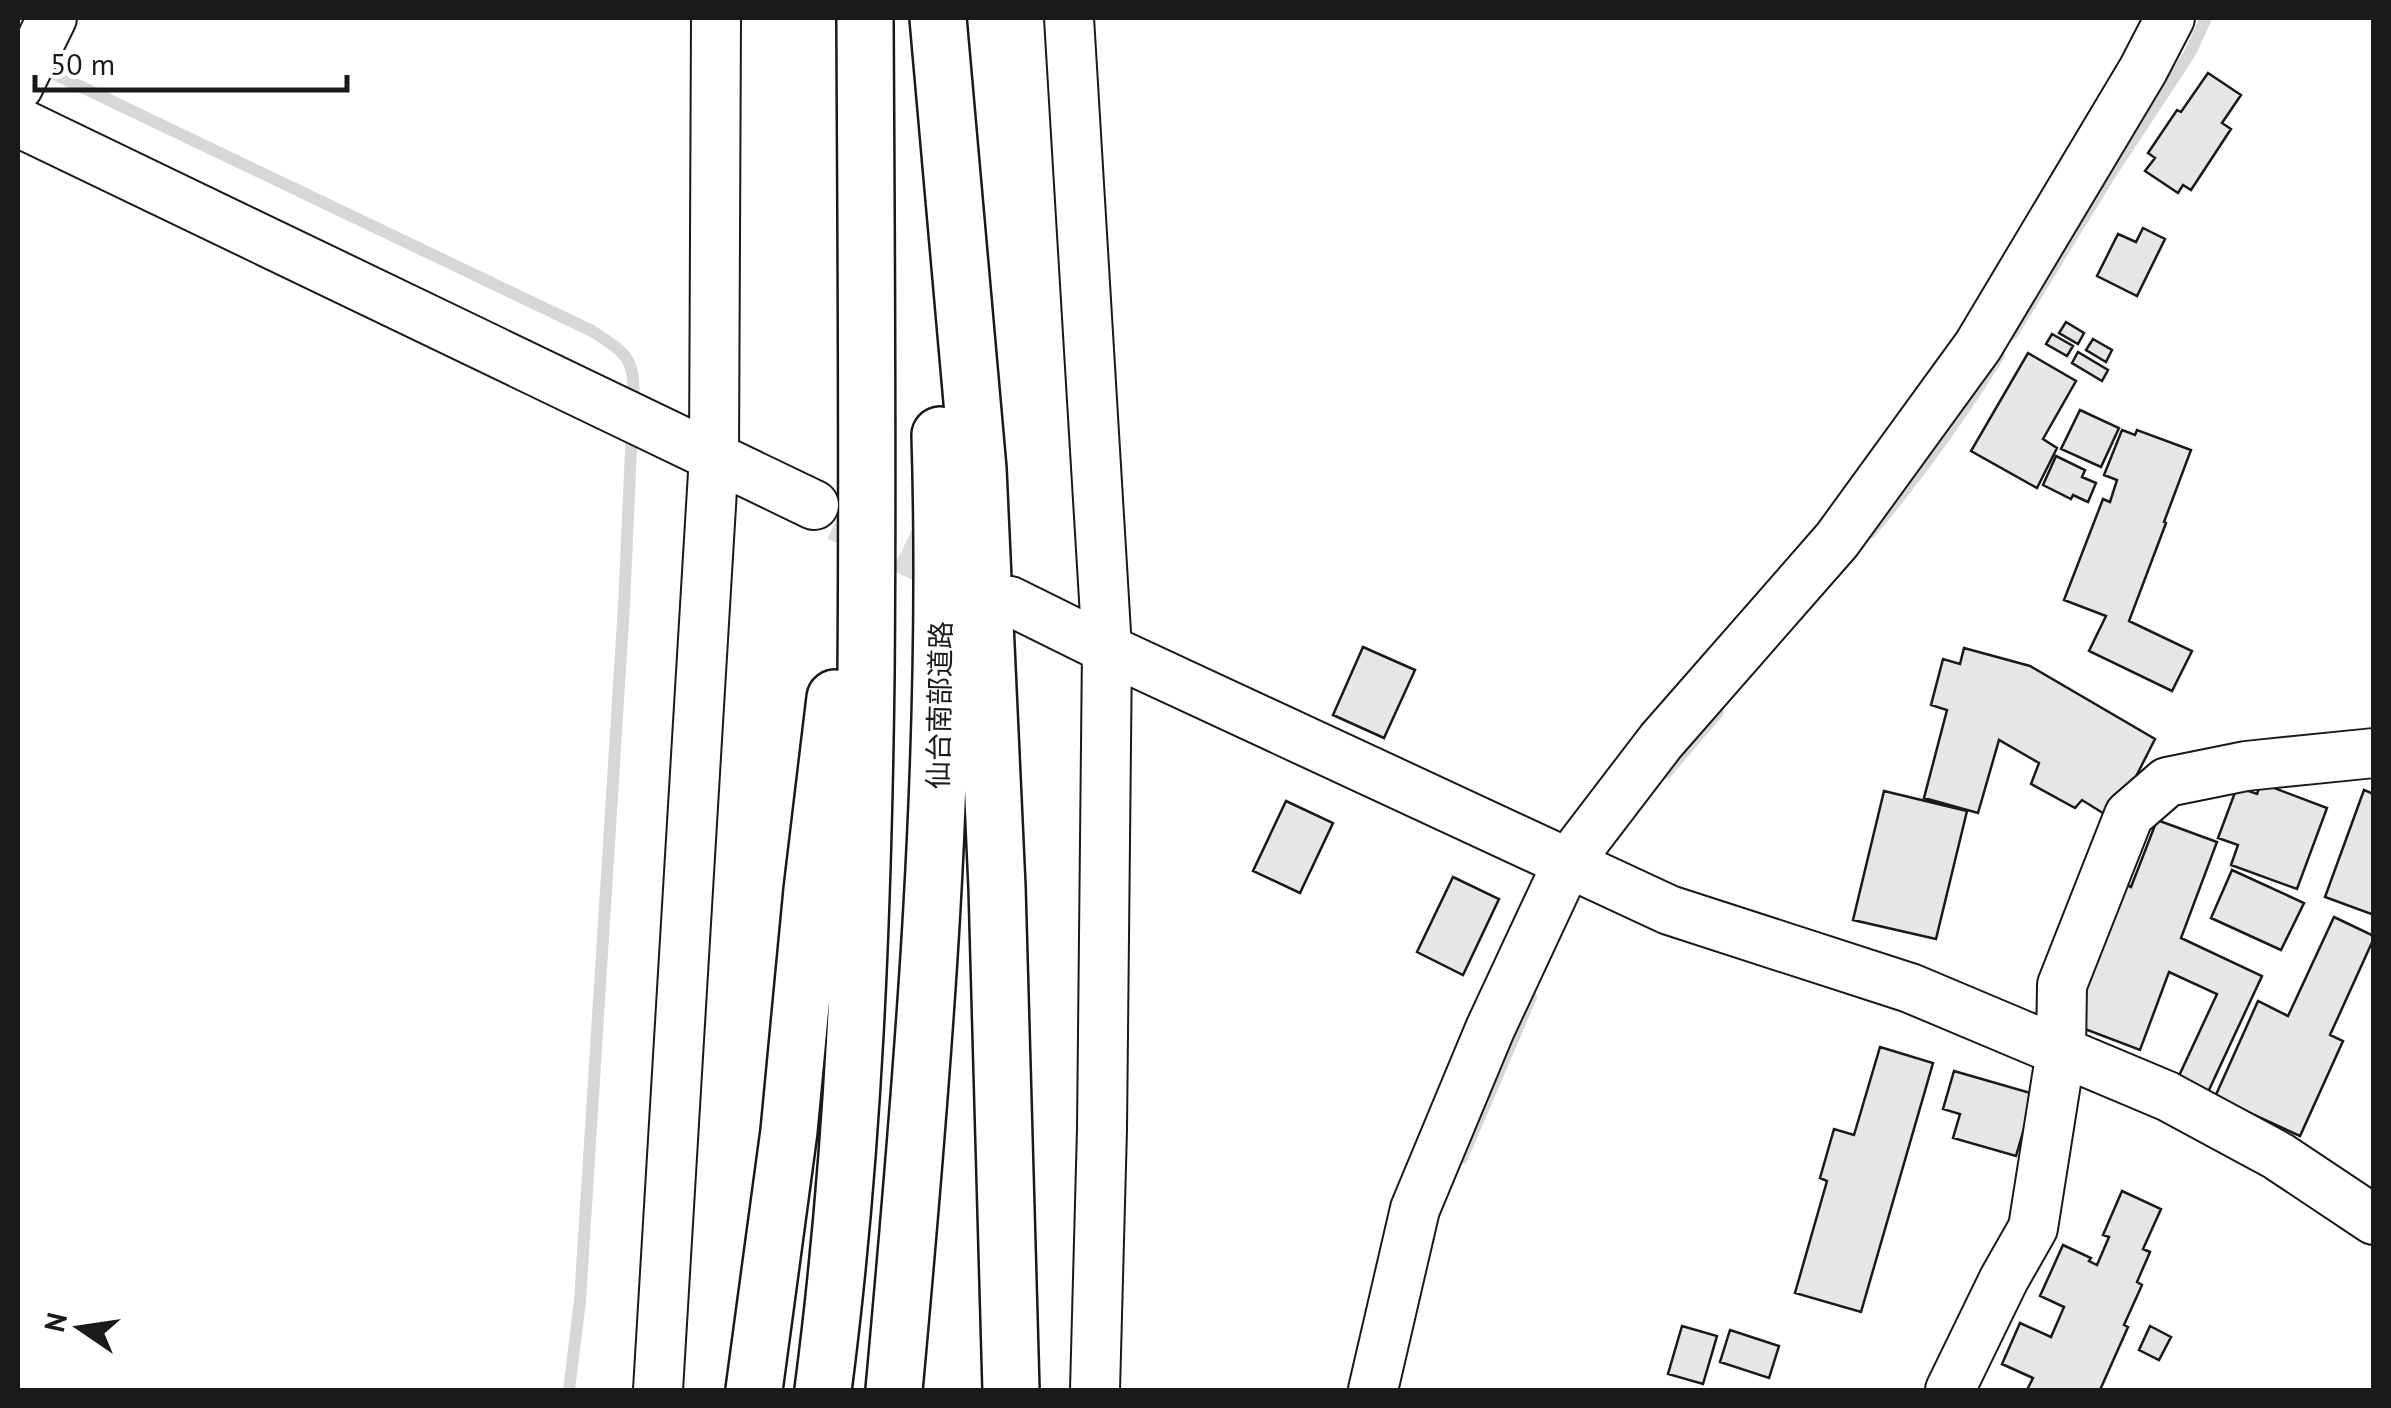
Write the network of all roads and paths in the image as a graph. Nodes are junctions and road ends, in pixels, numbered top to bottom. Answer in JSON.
{"nodes":[{"id":1,"x":716,"y":18,"type":"edge"},
{"id":2,"x":865,"y":18,"type":"edge"},
{"id":3,"x":935,"y":18,"type":"edge"},
{"id":4,"x":1069,"y":18,"type":"edge"},
{"id":5,"x":2170,"y":18,"type":"edge"},
{"id":6,"x":18,"y":122,"type":"edge"},
{"id":7,"x":868,"y":439,"type":"junction"},
{"id":8,"x":714,"y":456,"type":"junction"},
{"id":9,"x":814,"y":505,"type":"tunnel mouth"},
{"id":10,"x":1010,"y":601,"type":"tunnel mouth"},
{"id":11,"x":1107,"y":649,"type":"junction"},
{"id":12,"x":2374,"y":753,"type":"edge"},
{"id":13,"x":1567,"y":864,"type":"junction"},
{"id":14,"x":2062,"y":1051,"type":"junction"},
{"id":15,"x":2374,"y":1220,"type":"edge"},
{"id":16,"x":658,"y":1390,"type":"edge"},
{"id":17,"x":754,"y":1390,"type":"edge"},
{"id":18,"x":823,"y":1390,"type":"edge"},
{"id":19,"x":894,"y":1390,"type":"edge"},
{"id":20,"x":1011,"y":1390,"type":"edge"},
{"id":21,"x":1095,"y":1390,"type":"edge"},
{"id":22,"x":1373,"y":1390,"type":"edge"},
{"id":23,"x":1950,"y":1390,"type":"edge"}],
"edges":[{"from":1,"to":8,"type":"street"},
{"from":2,"to":7,"type":"highway"},
{"from":3,"to":19,"type":"highway","name":"仙台南部道路"},
{"from":3,"to":20,"type":"highway"},
{"from":4,"to":11,"type":"street"},
{"from":5,"to":13,"type":"street"},
{"from":6,"to":8,"type":"street"},
{"from":7,"to":17,"type":"highway"},
{"from":7,"to":18,"type":"highway"},
{"from":8,"to":9,"type":"street"},
{"from":8,"to":16,"type":"street"},
{"from":10,"to":11,"type":"street"},
{"from":11,"to":13,"type":"street"},
{"from":11,"to":21,"type":"street"},
{"from":12,"to":14,"type":"street"},
{"from":13,"to":14,"type":"street"},
{"from":13,"to":22,"type":"street"},
{"from":14,"to":15,"type":"street"},
{"from":14,"to":23,"type":"street"}]}
